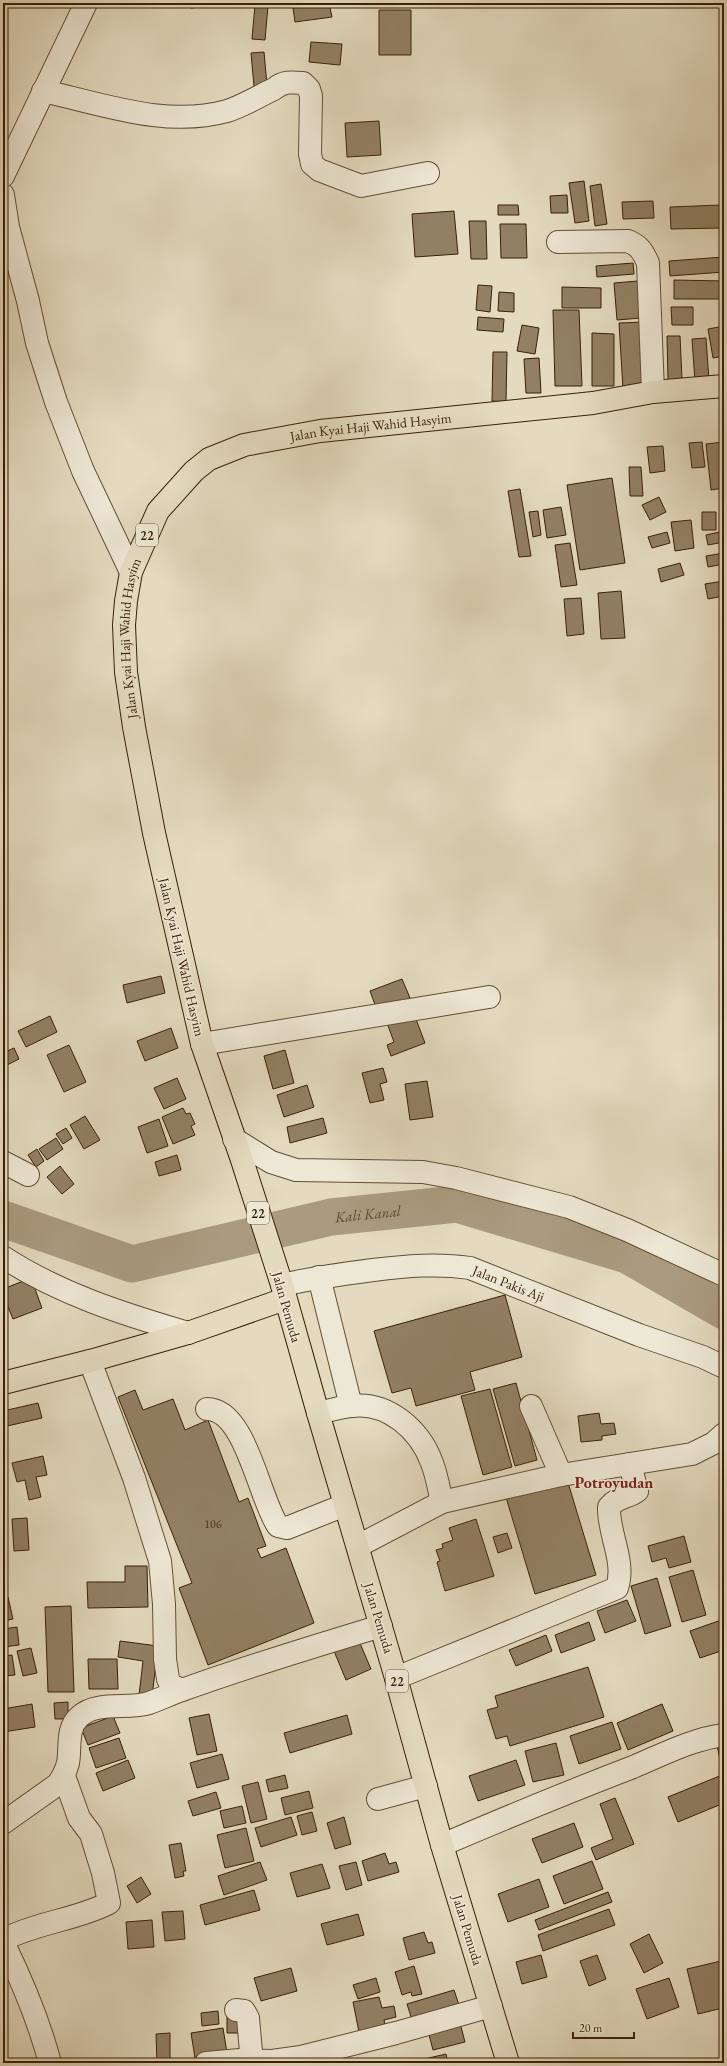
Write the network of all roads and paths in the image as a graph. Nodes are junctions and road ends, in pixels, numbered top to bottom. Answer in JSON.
{"nodes":[{"id":1,"x":86,"y":3,"type":"edge"},
{"id":2,"x":43,"y":90,"type":"junction"},
{"id":3,"x":428,"y":173,"type":"dead end"},
{"id":4,"x":3,"y":176,"type":"edge"},
{"id":5,"x":3,"y":195,"type":"edge"},
{"id":6,"x":558,"y":242,"type":"dead end"},
{"id":7,"x":724,"y":386,"type":"edge"},
{"id":8,"x":653,"y":392,"type":"junction"},
{"id":9,"x":131,"y":572,"type":"junction"},
{"id":10,"x":489,"y":997,"type":"dead end"},
{"id":11,"x":202,"y":1044,"type":"junction"},
{"id":12,"x":234,"y":1139,"type":"junction"},
{"id":13,"x":3,"y":1162,"type":"edge"},
{"id":14,"x":28,"y":1175,"type":"dead end"},
{"id":15,"x":3,"y":1257,"type":"edge"},
{"id":16,"x":724,"y":1275,"type":"edge"},
{"id":17,"x":319,"y":1276,"type":"junction"},
{"id":18,"x":281,"y":1283,"type":"junction"},
{"id":19,"x":188,"y":1333,"type":"junction"},
{"id":20,"x":90,"y":1361,"type":"junction"},
{"id":21,"x":724,"y":1367,"type":"edge"},
{"id":22,"x":3,"y":1383,"type":"edge"},
{"id":23,"x":351,"y":1406,"type":"junction"},
{"id":24,"x":531,"y":1406,"type":"dead end"},
{"id":25,"x":207,"y":1409,"type":"dead end"},
{"id":26,"x":318,"y":1413,"type":"junction"},
{"id":27,"x":724,"y":1434,"type":"edge"},
{"id":28,"x":630,"y":1464,"type":"junction"},
{"id":29,"x":561,"y":1475,"type":"junction"},
{"id":30,"x":442,"y":1502,"type":"junction"},
{"id":31,"x":345,"y":1505,"type":"junction"},
{"id":32,"x":358,"y":1546,"type":"junction"},
{"id":33,"x":381,"y":1626,"type":"junction"},
{"id":34,"x":396,"y":1678,"type":"junction"},
{"id":35,"x":182,"y":1690,"type":"junction"},
{"id":36,"x":724,"y":1735,"type":"edge"},
{"id":37,"x":64,"y":1776,"type":"junction"},
{"id":38,"x":426,"y":1786,"type":"junction"},
{"id":39,"x":378,"y":1799,"type":"dead end"},
{"id":40,"x":3,"y":1823,"type":"edge"},
{"id":41,"x":442,"y":1845,"type":"junction"},
{"id":42,"x":8,"y":1964,"type":"edge"},
{"id":43,"x":491,"y":2006,"type":"junction"},
{"id":44,"x":236,"y":2010,"type":"dead end"},
{"id":45,"x":252,"y":2062,"type":"edge"},
{"id":46,"x":50,"y":2063,"type":"edge"},
{"id":47,"x":206,"y":2063,"type":"edge"},
{"id":48,"x":508,"y":2063,"type":"edge"}],
"edges":[{"from":1,"to":2,"type":"street"},
{"from":2,"to":3,"type":"street"},
{"from":2,"to":4,"type":"street"},
{"from":5,"to":9,"type":"street"},
{"from":6,"to":8,"type":"street"},
{"from":7,"to":8,"type":"main road","name":"Jalan Kyai Haji Wahid Hasyim","number":"22"},
{"from":8,"to":9,"type":"main road","name":"Jalan Kyai Haji Wahid Hasyim","number":"22"},
{"from":9,"to":11,"type":"main road","name":"Jalan Kyai Haji Wahid Hasyim","number":"22"},
{"from":10,"to":11,"type":"street"},
{"from":11,"to":12,"type":"main road","name":"Jalan Kyai Haji Wahid Hasyim","number":"22"},
{"from":12,"to":16,"type":"street"},
{"from":12,"to":18,"type":"main road","name":"Jalan Kyai Haji Wahid Hasyim","number":"22"},
{"from":13,"to":14,"type":"street"},
{"from":15,"to":19,"type":"street"},
{"from":17,"to":18,"type":"street","name":"Jalan Pakis Aji"},
{"from":17,"to":21,"type":"street","name":"Jalan Pakis Aji"},
{"from":17,"to":23,"type":"street"},
{"from":18,"to":19,"type":"main road"},
{"from":18,"to":26,"type":"main road","name":"Jalan Pemuda","number":"22"},
{"from":19,"to":20,"type":"main road"},
{"from":20,"to":22,"type":"main road"},
{"from":20,"to":35,"type":"street"},
{"from":23,"to":26,"type":"street"},
{"from":23,"to":30,"type":"street"},
{"from":24,"to":29,"type":"street"},
{"from":25,"to":31,"type":"street"},
{"from":26,"to":31,"type":"main road","name":"Jalan Pemuda","number":"22"},
{"from":27,"to":28,"type":"street"},
{"from":28,"to":29,"type":"street"},
{"from":28,"to":34,"type":"street"},
{"from":29,"to":30,"type":"street"},
{"from":30,"to":32,"type":"street"},
{"from":31,"to":32,"type":"main road","name":"Jalan Pemuda","number":"22"},
{"from":32,"to":33,"type":"main road","name":"Jalan Pemuda","number":"22"},
{"from":33,"to":34,"type":"main road","name":"Jalan Pemuda","number":"22"},
{"from":33,"to":35,"type":"street"},
{"from":34,"to":38,"type":"main road","name":"Jalan Pemuda","number":"22"},
{"from":35,"to":37,"type":"street"},
{"from":36,"to":41,"type":"street"},
{"from":37,"to":40,"type":"street"},
{"from":37,"to":42,"type":"street"},
{"from":38,"to":39,"type":"street"},
{"from":38,"to":41,"type":"main road","name":"Jalan Pemuda","number":"22"},
{"from":41,"to":43,"type":"main road","name":"Jalan Pemuda","number":"22"},
{"from":42,"to":46,"type":"street"},
{"from":43,"to":45,"type":"street"},
{"from":43,"to":48,"type":"main road","name":"Jalan Pemuda","number":"22"},
{"from":44,"to":45,"type":"street"},
{"from":45,"to":47,"type":"street"}]}
